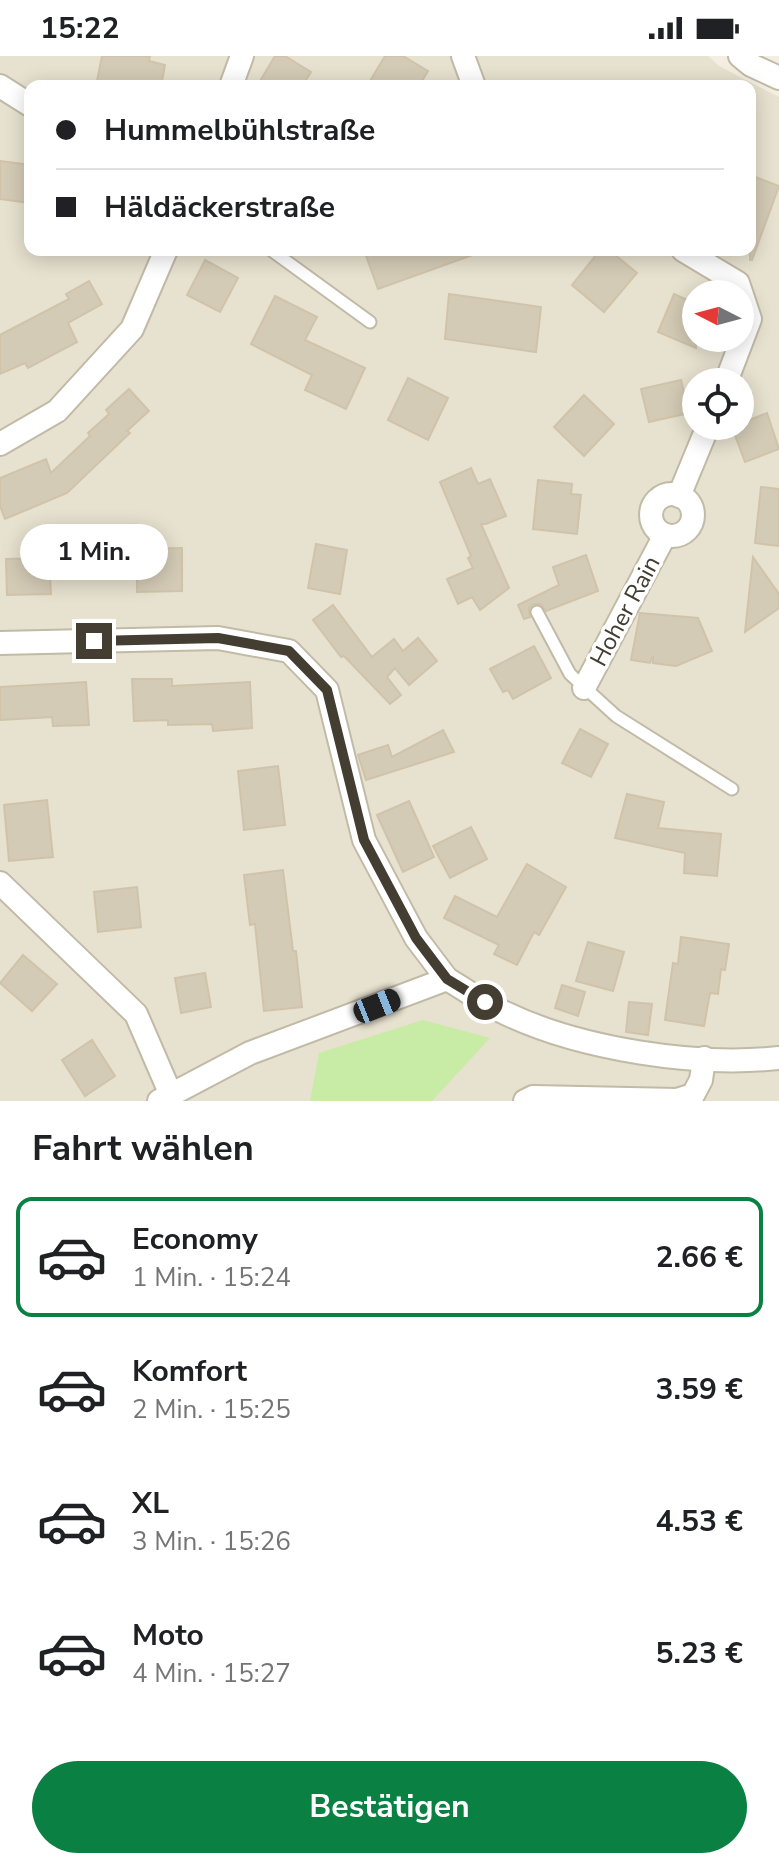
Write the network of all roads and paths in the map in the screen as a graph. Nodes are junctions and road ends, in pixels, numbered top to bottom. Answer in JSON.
{"nodes":[{"id":1,"x":242,"y":56,"type":"edge"},
{"id":2,"x":463,"y":56,"type":"edge"},
{"id":3,"x":740,"y":56,"type":"edge"},
{"id":4,"x":779,"y":78,"type":"edge"},
{"id":5,"x":233,"y":80,"type":"edge"},
{"id":6,"x":472,"y":80,"type":"edge"},
{"id":7,"x":0,"y":86,"type":"edge"},
{"id":8,"x":24,"y":101,"type":"edge"},
{"id":9,"x":163,"y":256,"type":"edge"},
{"id":10,"x":279,"y":256,"type":"edge"},
{"id":11,"x":693,"y":256,"type":"edge"},
{"id":12,"x":370,"y":322,"type":"dead end"},
{"id":13,"x":731,"y":368,"type":"edge"},
{"id":14,"x":702,"y":440,"type":"edge"},
{"id":15,"x":0,"y":444,"type":"edge"},
{"id":16,"x":537,"y":612,"type":"dead end"},
{"id":17,"x":0,"y":643,"type":"edge"},
{"id":18,"x":584,"y":688,"type":"junction"},
{"id":19,"x":732,"y":789,"type":"dead end"},
{"id":20,"x":0,"y":883,"type":"edge"},
{"id":21,"x":447,"y":979,"type":"junction"},
{"id":22,"x":704,"y":1058,"type":"junction"},
{"id":23,"x":779,"y":1058,"type":"edge"},
{"id":24,"x":165,"y":1098,"type":"edge"},
{"id":25,"x":525,"y":1101,"type":"edge"}],
"edges":[{"from":1,"to":5,"type":"street"},
{"from":2,"to":6,"type":"street"},
{"from":3,"to":4,"type":"street"},
{"from":7,"to":8,"type":"street"},
{"from":9,"to":15,"type":"street"},
{"from":10,"to":12,"type":"lane"},
{"from":11,"to":13,"type":"street"},
{"from":14,"to":18,"type":"street","name":"Hoher Rain"},
{"from":16,"to":18,"type":"lane"},
{"from":17,"to":21,"type":"street"},
{"from":18,"to":19,"type":"lane"},
{"from":20,"to":24,"type":"street"},
{"from":21,"to":22,"type":"street"},
{"from":21,"to":24,"type":"street"},
{"from":22,"to":23,"type":"street"},
{"from":22,"to":25,"type":"street"}]}
